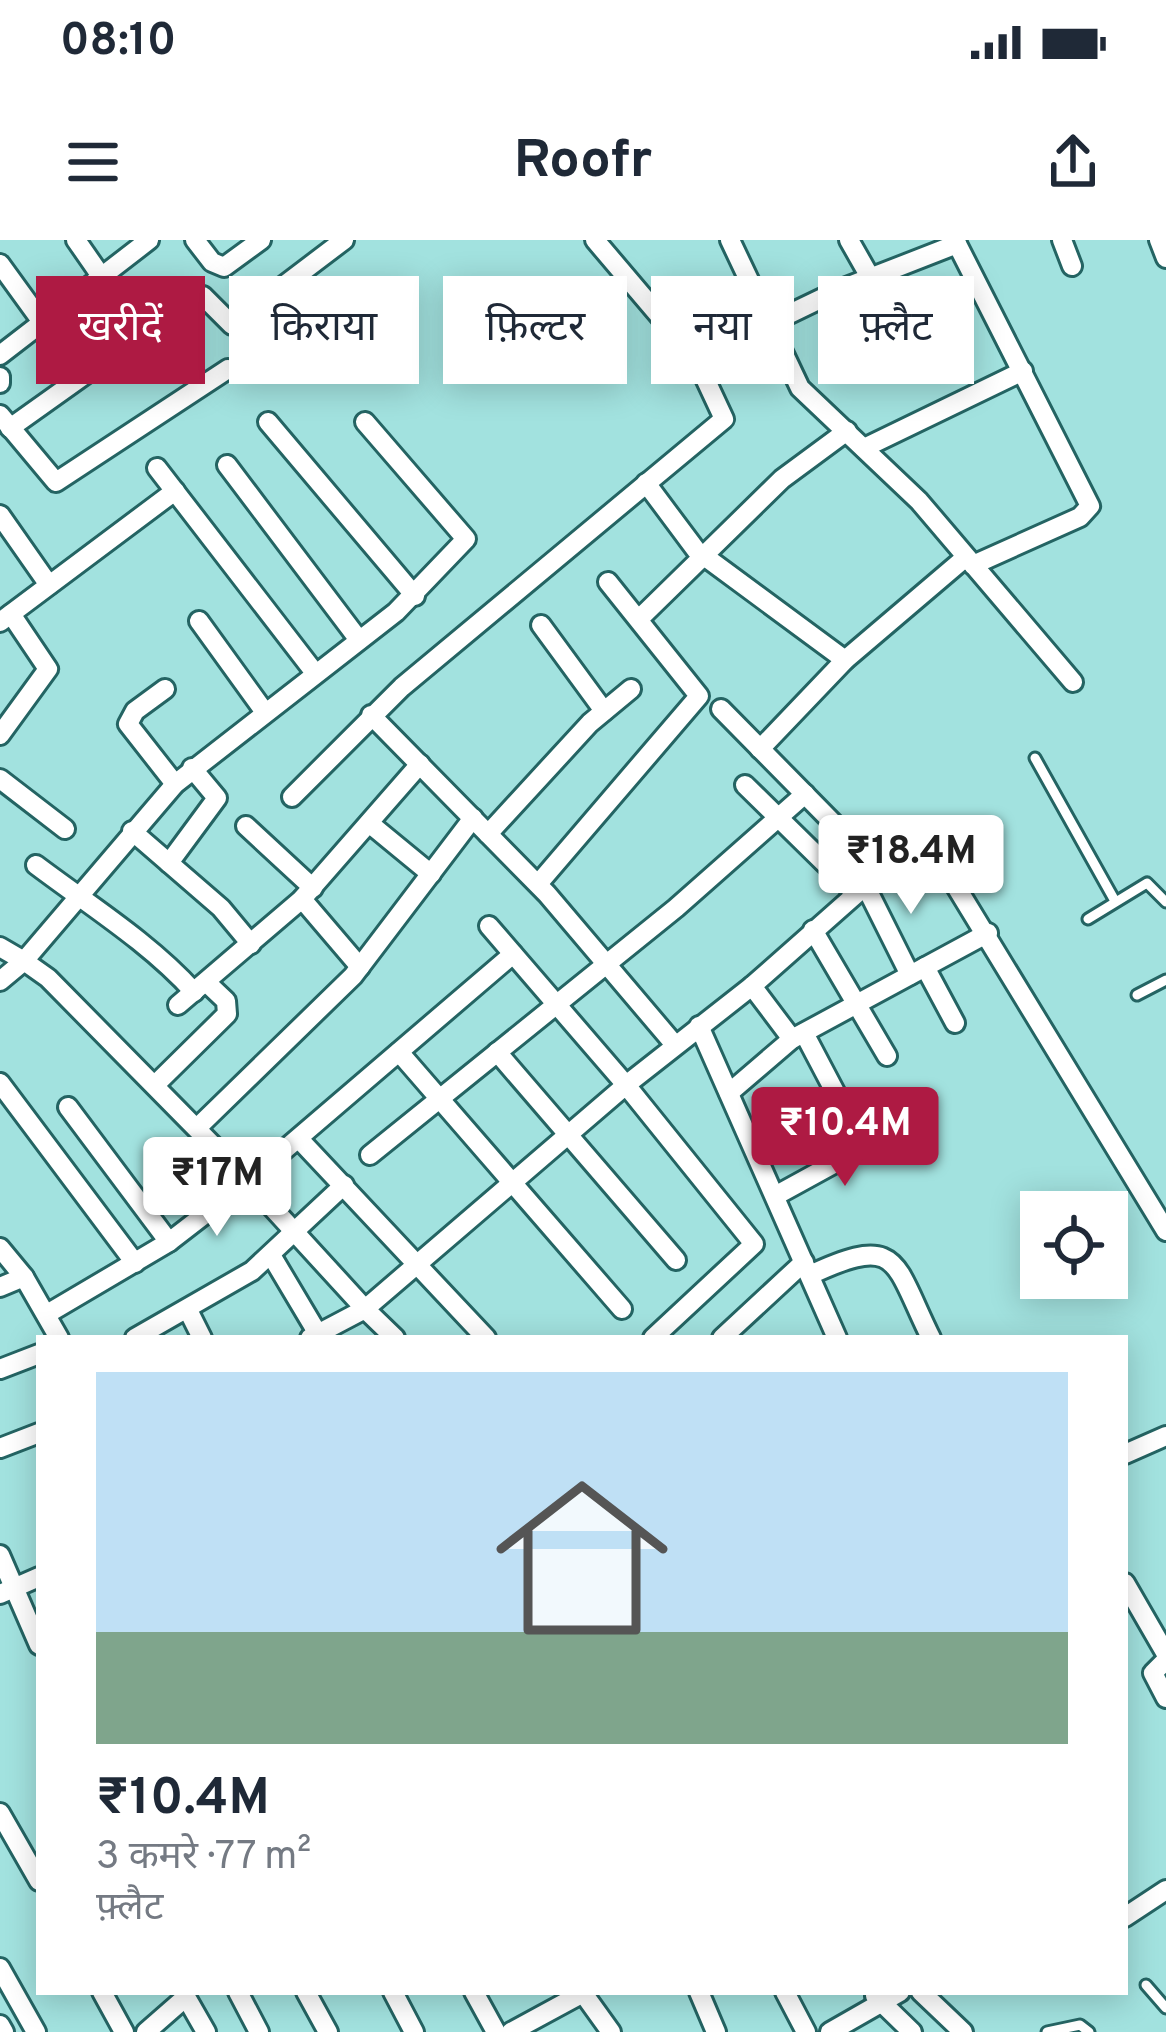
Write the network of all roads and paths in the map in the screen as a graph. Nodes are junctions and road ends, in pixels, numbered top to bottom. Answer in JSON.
{"nodes":[{"id":1,"x":76,"y":240,"type":"edge"},
{"id":2,"x":149,"y":240,"type":"edge"},
{"id":3,"x":195,"y":240,"type":"edge"},
{"id":4,"x":261,"y":240,"type":"edge"},
{"id":5,"x":344,"y":240,"type":"edge"},
{"id":6,"x":596,"y":240,"type":"edge"},
{"id":7,"x":730,"y":240,"type":"edge"},
{"id":8,"x":849,"y":240,"type":"edge"},
{"id":9,"x":1062,"y":240,"type":"edge"},
{"id":10,"x":1159,"y":240,"type":"edge"},
{"id":11,"x":956,"y":242,"type":"edge"},
{"id":12,"x":1166,"y":258,"type":"edge"},
{"id":13,"x":0,"y":264,"type":"edge"},
{"id":14,"x":1072,"y":266,"type":"dead end"},
{"id":15,"x":101,"y":276,"type":"joint"},
{"id":16,"x":746,"y":276,"type":"edge"},
{"id":17,"x":869,"y":276,"type":"edge"},
{"id":18,"x":872,"y":276,"type":"edge"},
{"id":19,"x":205,"y":300,"type":"edge"},
{"id":20,"x":651,"y":305,"type":"edge"},
{"id":21,"x":36,"y":314,"type":"edge"},
{"id":22,"x":36,"y":327,"type":"edge"},
{"id":23,"x":0,"y":356,"type":"edge"},
{"id":24,"x":228,"y":368,"type":"dead end"},
{"id":25,"x":1023,"y":371,"type":"junction"},
{"id":26,"x":794,"y":376,"type":"edge"},
{"id":27,"x":68,"y":384,"type":"edge"},
{"id":28,"x":708,"y":384,"type":"edge"},
{"id":29,"x":5,"y":422,"type":"edge"},
{"id":30,"x":268,"y":422,"type":"dead end"},
{"id":31,"x":365,"y":422,"type":"dead end"},
{"id":32,"x":847,"y":431,"type":"junction"},
{"id":33,"x":864,"y":448,"type":"junction"},
{"id":34,"x":227,"y":466,"type":"dead end"},
{"id":35,"x":157,"y":468,"type":"dead end"},
{"id":36,"x":646,"y":483,"type":"junction"},
{"id":37,"x":175,"y":491,"type":"junction"},
{"id":38,"x":0,"y":515,"type":"edge"},
{"id":39,"x":706,"y":557,"type":"junction"},
{"id":40,"x":970,"y":561,"type":"junction"},
{"id":41,"x":608,"y":583,"type":"dead end"},
{"id":42,"x":49,"y":585,"type":"junction"},
{"id":43,"x":415,"y":596,"type":"junction"},
{"id":44,"x":5,"y":618,"type":"edge"},
{"id":45,"x":639,"y":619,"type":"junction"},
{"id":46,"x":199,"y":621,"type":"dead end"},
{"id":47,"x":541,"y":626,"type":"dead end"},
{"id":48,"x":359,"y":640,"type":"junction"},
{"id":49,"x":844,"y":660,"type":"junction"},
{"id":50,"x":315,"y":673,"type":"junction"},
{"id":51,"x":1073,"y":682,"type":"dead end"},
{"id":52,"x":165,"y":689,"type":"dead end"},
{"id":53,"x":631,"y":689,"type":"dead end"},
{"id":54,"x":721,"y":709,"type":"dead end"},
{"id":55,"x":264,"y":711,"type":"junction"},
{"id":56,"x":604,"y":711,"type":"junction"},
{"id":57,"x":370,"y":715,"type":"junction"},
{"id":58,"x":0,"y":734,"type":"edge"},
{"id":59,"x":760,"y":749,"type":"junction"},
{"id":60,"x":1035,"y":758,"type":"dead end"},
{"id":61,"x":419,"y":764,"type":"junction"},
{"id":62,"x":193,"y":768,"type":"junction"},
{"id":63,"x":0,"y":779,"type":"edge"},
{"id":64,"x":175,"y":784,"type":"junction"},
{"id":65,"x":745,"y":785,"type":"dead end"},
{"id":66,"x":805,"y":794,"type":"junction"},
{"id":67,"x":292,"y":797,"type":"dead end"},
{"id":68,"x":780,"y":817,"type":"junction"},
{"id":69,"x":472,"y":818,"type":"junction"},
{"id":70,"x":369,"y":823,"type":"junction"},
{"id":71,"x":246,"y":826,"type":"dead end"},
{"id":72,"x":65,"y":829,"type":"dead end"},
{"id":73,"x":132,"y":831,"type":"junction"},
{"id":74,"x":488,"y":834,"type":"junction"},
{"id":75,"x":823,"y":861,"type":"junction"},
{"id":76,"x":169,"y":863,"type":"junction"},
{"id":77,"x":36,"y":865,"type":"dead end"},
{"id":78,"x":431,"y":874,"type":"junction"},
{"id":79,"x":538,"y":884,"type":"junction"},
{"id":80,"x":859,"y":888,"type":"junction"},
{"id":81,"x":307,"y":893,"type":"junction"},
{"id":82,"x":77,"y":896,"type":"junction"},
{"id":83,"x":1115,"y":902,"type":"junction"},
{"id":84,"x":1166,"y":902,"type":"edge"},
{"id":85,"x":1088,"y":919,"type":"dead end"},
{"id":86,"x":489,"y":926,"type":"dead end"},
{"id":87,"x":813,"y":930,"type":"junction"},
{"id":88,"x":988,"y":933,"type":"junction"},
{"id":89,"x":250,"y":944,"type":"junction"},
{"id":90,"x":0,"y":947,"type":"edge"},
{"id":91,"x":513,"y":953,"type":"junction"},
{"id":92,"x":24,"y":961,"type":"junction"},
{"id":93,"x":607,"y":964,"type":"junction"},
{"id":94,"x":360,"y":967,"type":"junction"},
{"id":95,"x":918,"y":971,"type":"junction"},
{"id":96,"x":1166,"y":980,"type":"edge"},
{"id":97,"x":0,"y":981,"type":"edge"},
{"id":98,"x":752,"y":986,"type":"junction"},
{"id":99,"x":200,"y":987,"type":"junction"},
{"id":100,"x":1137,"y":995,"type":"dead end"},
{"id":101,"x":557,"y":1004,"type":"junction"},
{"id":102,"x":856,"y":1004,"type":"junction"},
{"id":103,"x":178,"y":1006,"type":"dead end"},
{"id":104,"x":956,"y":1023,"type":"dead end"},
{"id":105,"x":699,"y":1026,"type":"junction"},
{"id":106,"x":798,"y":1036,"type":"junction"},
{"id":107,"x":675,"y":1045,"type":"junction"},
{"id":108,"x":399,"y":1052,"type":"junction"},
{"id":109,"x":497,"y":1052,"type":"junction"},
{"id":110,"x":886,"y":1056,"type":"dead end"},
{"id":111,"x":0,"y":1083,"type":"edge"},
{"id":112,"x":157,"y":1083,"type":"junction"},
{"id":113,"x":626,"y":1085,"type":"junction"},
{"id":114,"x":729,"y":1093,"type":"junction"},
{"id":115,"x":439,"y":1099,"type":"junction"},
{"id":116,"x":68,"y":1107,"type":"dead end"},
{"id":117,"x":199,"y":1126,"type":"junction"},
{"id":118,"x":569,"y":1134,"type":"junction"},
{"id":119,"x":888,"y":1134,"type":"dead end"},
{"id":120,"x":299,"y":1139,"type":"junction"},
{"id":121,"x":864,"y":1148,"type":"junction"},
{"id":122,"x":370,"y":1155,"type":"dead end"},
{"id":123,"x":248,"y":1180,"type":"junction"},
{"id":124,"x":511,"y":1183,"type":"junction"},
{"id":125,"x":344,"y":1185,"type":"junction"},
{"id":126,"x":775,"y":1196,"type":"junction"},
{"id":127,"x":784,"y":1217,"type":"junction"},
{"id":128,"x":296,"y":1230,"type":"junction"},
{"id":129,"x":1166,"y":1231,"type":"edge"},
{"id":130,"x":169,"y":1242,"type":"junction"},
{"id":131,"x":754,"y":1244,"type":"junction"},
{"id":132,"x":0,"y":1248,"type":"edge"},
{"id":133,"x":271,"y":1255,"type":"junction"},
{"id":134,"x":676,"y":1260,"type":"dead end"},
{"id":135,"x":135,"y":1263,"type":"junction"},
{"id":136,"x":415,"y":1265,"type":"junction"},
{"id":137,"x":807,"y":1268,"type":"junction"},
{"id":138,"x":24,"y":1277,"type":"junction"},
{"id":139,"x":0,"y":1287,"type":"edge"},
{"id":140,"x":365,"y":1309,"type":"junction"},
{"id":141,"x":622,"y":1309,"type":"dead end"},
{"id":142,"x":188,"y":1310,"type":"junction"},
{"id":143,"x":47,"y":1314,"type":"junction"},
{"id":144,"x":58,"y":1335,"type":"edge"},
{"id":145,"x":147,"y":1335,"type":"edge"},
{"id":146,"x":200,"y":1335,"type":"edge"},
{"id":147,"x":313,"y":1335,"type":"edge"},
{"id":148,"x":316,"y":1335,"type":"edge"},
{"id":149,"x":392,"y":1335,"type":"edge"},
{"id":150,"x":482,"y":1335,"type":"edge"},
{"id":151,"x":656,"y":1335,"type":"edge"},
{"id":152,"x":726,"y":1335,"type":"edge"},
{"id":153,"x":836,"y":1335,"type":"edge"},
{"id":154,"x":929,"y":1335,"type":"edge"},
{"id":155,"x":36,"y":1355,"type":"edge"},
{"id":156,"x":0,"y":1369,"type":"edge"},
{"id":157,"x":36,"y":1434,"type":"edge"},
{"id":158,"x":1166,"y":1436,"type":"edge"},
{"id":159,"x":0,"y":1448,"type":"edge"},
{"id":160,"x":1128,"y":1453,"type":"edge"},
{"id":161,"x":0,"y":1555,"type":"edge"},
{"id":162,"x":36,"y":1578,"type":"edge"},
{"id":163,"x":1128,"y":1588,"type":"edge"},
{"id":164,"x":6,"y":1591,"type":"edge"},
{"id":165,"x":36,"y":1640,"type":"edge"},
{"id":166,"x":1166,"y":1657,"type":"edge"},
{"id":167,"x":1166,"y":1698,"type":"edge"},
{"id":168,"x":0,"y":1813,"type":"edge"},
{"id":169,"x":36,"y":1876,"type":"edge"},
{"id":170,"x":1166,"y":1890,"type":"edge"},
{"id":171,"x":1128,"y":1915,"type":"edge"},
{"id":172,"x":0,"y":1968,"type":"edge"},
{"id":173,"x":1146,"y":1985,"type":"dead end"},
{"id":174,"x":104,"y":1995,"type":"edge"},
{"id":175,"x":184,"y":1995,"type":"edge"},
{"id":176,"x":186,"y":1995,"type":"edge"},
{"id":177,"x":240,"y":1995,"type":"edge"},
{"id":178,"x":308,"y":1995,"type":"edge"},
{"id":179,"x":395,"y":1995,"type":"edge"},
{"id":180,"x":476,"y":1995,"type":"edge"},
{"id":181,"x":585,"y":1995,"type":"edge"},
{"id":182,"x":700,"y":1995,"type":"edge"},
{"id":183,"x":787,"y":1995,"type":"edge"},
{"id":184,"x":924,"y":1995,"type":"edge"},
{"id":185,"x":560,"y":1997,"type":"edge"},
{"id":186,"x":876,"y":1997,"type":"edge"},
{"id":187,"x":1166,"y":2008,"type":"edge"},
{"id":188,"x":27,"y":2029,"type":"edge"},
{"id":189,"x":838,"y":2030,"type":"edge"},
{"id":190,"x":124,"y":2032,"type":"edge"},
{"id":191,"x":146,"y":2032,"type":"edge"},
{"id":192,"x":206,"y":2032,"type":"edge"},
{"id":193,"x":259,"y":2032,"type":"edge"},
{"id":194,"x":328,"y":2032,"type":"edge"},
{"id":195,"x":414,"y":2032,"type":"edge"},
{"id":196,"x":496,"y":2032,"type":"edge"},
{"id":197,"x":511,"y":2032,"type":"edge"},
{"id":198,"x":611,"y":2032,"type":"edge"},
{"id":199,"x":716,"y":2032,"type":"edge"},
{"id":200,"x":806,"y":2032,"type":"edge"},
{"id":201,"x":912,"y":2032,"type":"edge"},
{"id":202,"x":963,"y":2032,"type":"edge"},
{"id":203,"x":1047,"y":2032,"type":"edge"},
{"id":204,"x":1089,"y":2032,"type":"edge"}],
"edges":[{"from":1,"to":15,"type":"street"},
{"from":2,"to":15,"type":"street"},
{"from":3,"to":4,"type":"street"},
{"from":5,"to":19,"type":"street"},
{"from":6,"to":20,"type":"street"},
{"from":7,"to":16,"type":"street"},
{"from":8,"to":17,"type":"street"},
{"from":9,"to":14,"type":"street"},
{"from":10,"to":12,"type":"street"},
{"from":11,"to":18,"type":"street"},
{"from":11,"to":25,"type":"street"},
{"from":13,"to":21,"type":"street"},
{"from":22,"to":23,"type":"street"},
{"from":24,"to":29,"type":"street"},
{"from":25,"to":33,"type":"street"},
{"from":25,"to":40,"type":"street"},
{"from":26,"to":32,"type":"street"},
{"from":27,"to":29,"type":"street"},
{"from":28,"to":36,"type":"street"},
{"from":30,"to":43,"type":"street"},
{"from":31,"to":43,"type":"street"},
{"from":32,"to":33,"type":"street"},
{"from":32,"to":39,"type":"street"},
{"from":33,"to":40,"type":"street"},
{"from":34,"to":48,"type":"street"},
{"from":35,"to":37,"type":"street"},
{"from":36,"to":39,"type":"street"},
{"from":36,"to":57,"type":"street"},
{"from":37,"to":42,"type":"street"},
{"from":37,"to":50,"type":"street"},
{"from":38,"to":42,"type":"street"},
{"from":39,"to":45,"type":"street"},
{"from":39,"to":49,"type":"street"},
{"from":40,"to":49,"type":"street"},
{"from":40,"to":51,"type":"street"},
{"from":41,"to":45,"type":"street"},
{"from":42,"to":44,"type":"street"},
{"from":43,"to":48,"type":"street"},
{"from":44,"to":58,"type":"street"},
{"from":45,"to":79,"type":"street"},
{"from":46,"to":55,"type":"street"},
{"from":47,"to":56,"type":"street"},
{"from":48,"to":50,"type":"street"},
{"from":49,"to":59,"type":"street"},
{"from":50,"to":55,"type":"street"},
{"from":52,"to":64,"type":"street"},
{"from":53,"to":56,"type":"street"},
{"from":54,"to":59,"type":"street"},
{"from":55,"to":62,"type":"street"},
{"from":56,"to":74,"type":"street"},
{"from":57,"to":61,"type":"street"},
{"from":57,"to":67,"type":"street"},
{"from":59,"to":66,"type":"street"},
{"from":60,"to":83,"type":"lane"},
{"from":61,"to":69,"type":"street"},
{"from":61,"to":70,"type":"street"},
{"from":62,"to":64,"type":"street"},
{"from":62,"to":76,"type":"street"},
{"from":63,"to":72,"type":"street"},
{"from":64,"to":73,"type":"street"},
{"from":65,"to":68,"type":"street"},
{"from":66,"to":68,"type":"street"},
{"from":66,"to":75,"type":"street"},
{"from":68,"to":75,"type":"street"},
{"from":68,"to":93,"type":"street"},
{"from":69,"to":74,"type":"street"},
{"from":69,"to":78,"type":"street"},
{"from":70,"to":78,"type":"street"},
{"from":70,"to":81,"type":"street"},
{"from":71,"to":81,"type":"street"},
{"from":73,"to":76,"type":"street"},
{"from":73,"to":82,"type":"street"},
{"from":74,"to":79,"type":"street"},
{"from":75,"to":80,"type":"street"},
{"from":76,"to":89,"type":"street"},
{"from":77,"to":82,"type":"street"},
{"from":78,"to":94,"type":"street"},
{"from":79,"to":93,"type":"street"},
{"from":80,"to":87,"type":"street"},
{"from":80,"to":88,"type":"street"},
{"from":80,"to":95,"type":"street"},
{"from":81,"to":89,"type":"street"},
{"from":81,"to":94,"type":"street"},
{"from":82,"to":92,"type":"street"},
{"from":82,"to":99,"type":"street"},
{"from":83,"to":84,"type":"lane"},
{"from":83,"to":85,"type":"lane"},
{"from":86,"to":91,"type":"street"},
{"from":87,"to":98,"type":"street"},
{"from":87,"to":102,"type":"street"},
{"from":88,"to":95,"type":"street"},
{"from":88,"to":129,"type":"street"},
{"from":89,"to":99,"type":"street"},
{"from":90,"to":92,"type":"street"},
{"from":91,"to":101,"type":"street"},
{"from":91,"to":108,"type":"street"},
{"from":92,"to":97,"type":"street"},
{"from":92,"to":112,"type":"street"},
{"from":93,"to":101,"type":"street"},
{"from":93,"to":107,"type":"street"},
{"from":94,"to":117,"type":"street"},
{"from":95,"to":102,"type":"street"},
{"from":95,"to":104,"type":"street"},
{"from":96,"to":100,"type":"lane"},
{"from":98,"to":105,"type":"street"},
{"from":98,"to":106,"type":"street"},
{"from":99,"to":103,"type":"street"},
{"from":99,"to":112,"type":"street"},
{"from":101,"to":109,"type":"street"},
{"from":101,"to":113,"type":"street"},
{"from":102,"to":106,"type":"street"},
{"from":102,"to":110,"type":"street"},
{"from":105,"to":107,"type":"street"},
{"from":105,"to":114,"type":"street"},
{"from":106,"to":114,"type":"street"},
{"from":106,"to":121,"type":"street"},
{"from":107,"to":113,"type":"street"},
{"from":108,"to":115,"type":"street"},
{"from":108,"to":120,"type":"street"},
{"from":109,"to":115,"type":"street"},
{"from":109,"to":118,"type":"street"},
{"from":111,"to":135,"type":"street"},
{"from":112,"to":117,"type":"street"},
{"from":113,"to":118,"type":"street"},
{"from":113,"to":131,"type":"street"},
{"from":114,"to":126,"type":"street"},
{"from":115,"to":122,"type":"street"},
{"from":115,"to":124,"type":"street"},
{"from":116,"to":130,"type":"street"},
{"from":117,"to":123,"type":"street"},
{"from":118,"to":124,"type":"street"},
{"from":118,"to":134,"type":"street"},
{"from":119,"to":121,"type":"street"},
{"from":120,"to":123,"type":"street"},
{"from":120,"to":125,"type":"street"},
{"from":121,"to":126,"type":"street"},
{"from":123,"to":128,"type":"street"},
{"from":123,"to":130,"type":"street"},
{"from":124,"to":136,"type":"street"},
{"from":124,"to":141,"type":"street"},
{"from":125,"to":128,"type":"street"},
{"from":125,"to":136,"type":"street"},
{"from":126,"to":127,"type":"street"},
{"from":127,"to":131,"type":"street"},
{"from":127,"to":137,"type":"street"},
{"from":128,"to":133,"type":"street"},
{"from":128,"to":140,"type":"street"},
{"from":130,"to":135,"type":"street"},
{"from":131,"to":151,"type":"street"},
{"from":132,"to":138,"type":"street"},
{"from":133,"to":142,"type":"street"},
{"from":133,"to":147,"type":"street"},
{"from":135,"to":143,"type":"street"},
{"from":136,"to":140,"type":"street"},
{"from":136,"to":150,"type":"street"},
{"from":137,"to":152,"type":"street"},
{"from":137,"to":153,"type":"street"},
{"from":137,"to":154,"type":"street"},
{"from":138,"to":139,"type":"street"},
{"from":138,"to":143,"type":"street"},
{"from":140,"to":148,"type":"street"},
{"from":140,"to":149,"type":"street"},
{"from":142,"to":145,"type":"street"},
{"from":142,"to":146,"type":"street"},
{"from":143,"to":144,"type":"street"},
{"from":155,"to":156,"type":"street"},
{"from":157,"to":159,"type":"street"},
{"from":158,"to":160,"type":"street"},
{"from":161,"to":164,"type":"street"},
{"from":162,"to":164,"type":"street"},
{"from":163,"to":166,"type":"street"},
{"from":164,"to":165,"type":"street"},
{"from":166,"to":167,"type":"street"},
{"from":168,"to":169,"type":"street"},
{"from":170,"to":171,"type":"street"},
{"from":172,"to":188,"type":"street"},
{"from":173,"to":187,"type":"lane"},
{"from":174,"to":190,"type":"street"},
{"from":175,"to":191,"type":"street"},
{"from":176,"to":192,"type":"street"},
{"from":177,"to":193,"type":"street"},
{"from":178,"to":194,"type":"street"},
{"from":179,"to":195,"type":"street"},
{"from":180,"to":196,"type":"street"},
{"from":181,"to":198,"type":"street"},
{"from":182,"to":199,"type":"street"},
{"from":183,"to":200,"type":"street"},
{"from":184,"to":202,"type":"street"},
{"from":185,"to":197,"type":"street"},
{"from":186,"to":189,"type":"street"},
{"from":186,"to":201,"type":"street"},
{"from":203,"to":204,"type":"lane"}]}
